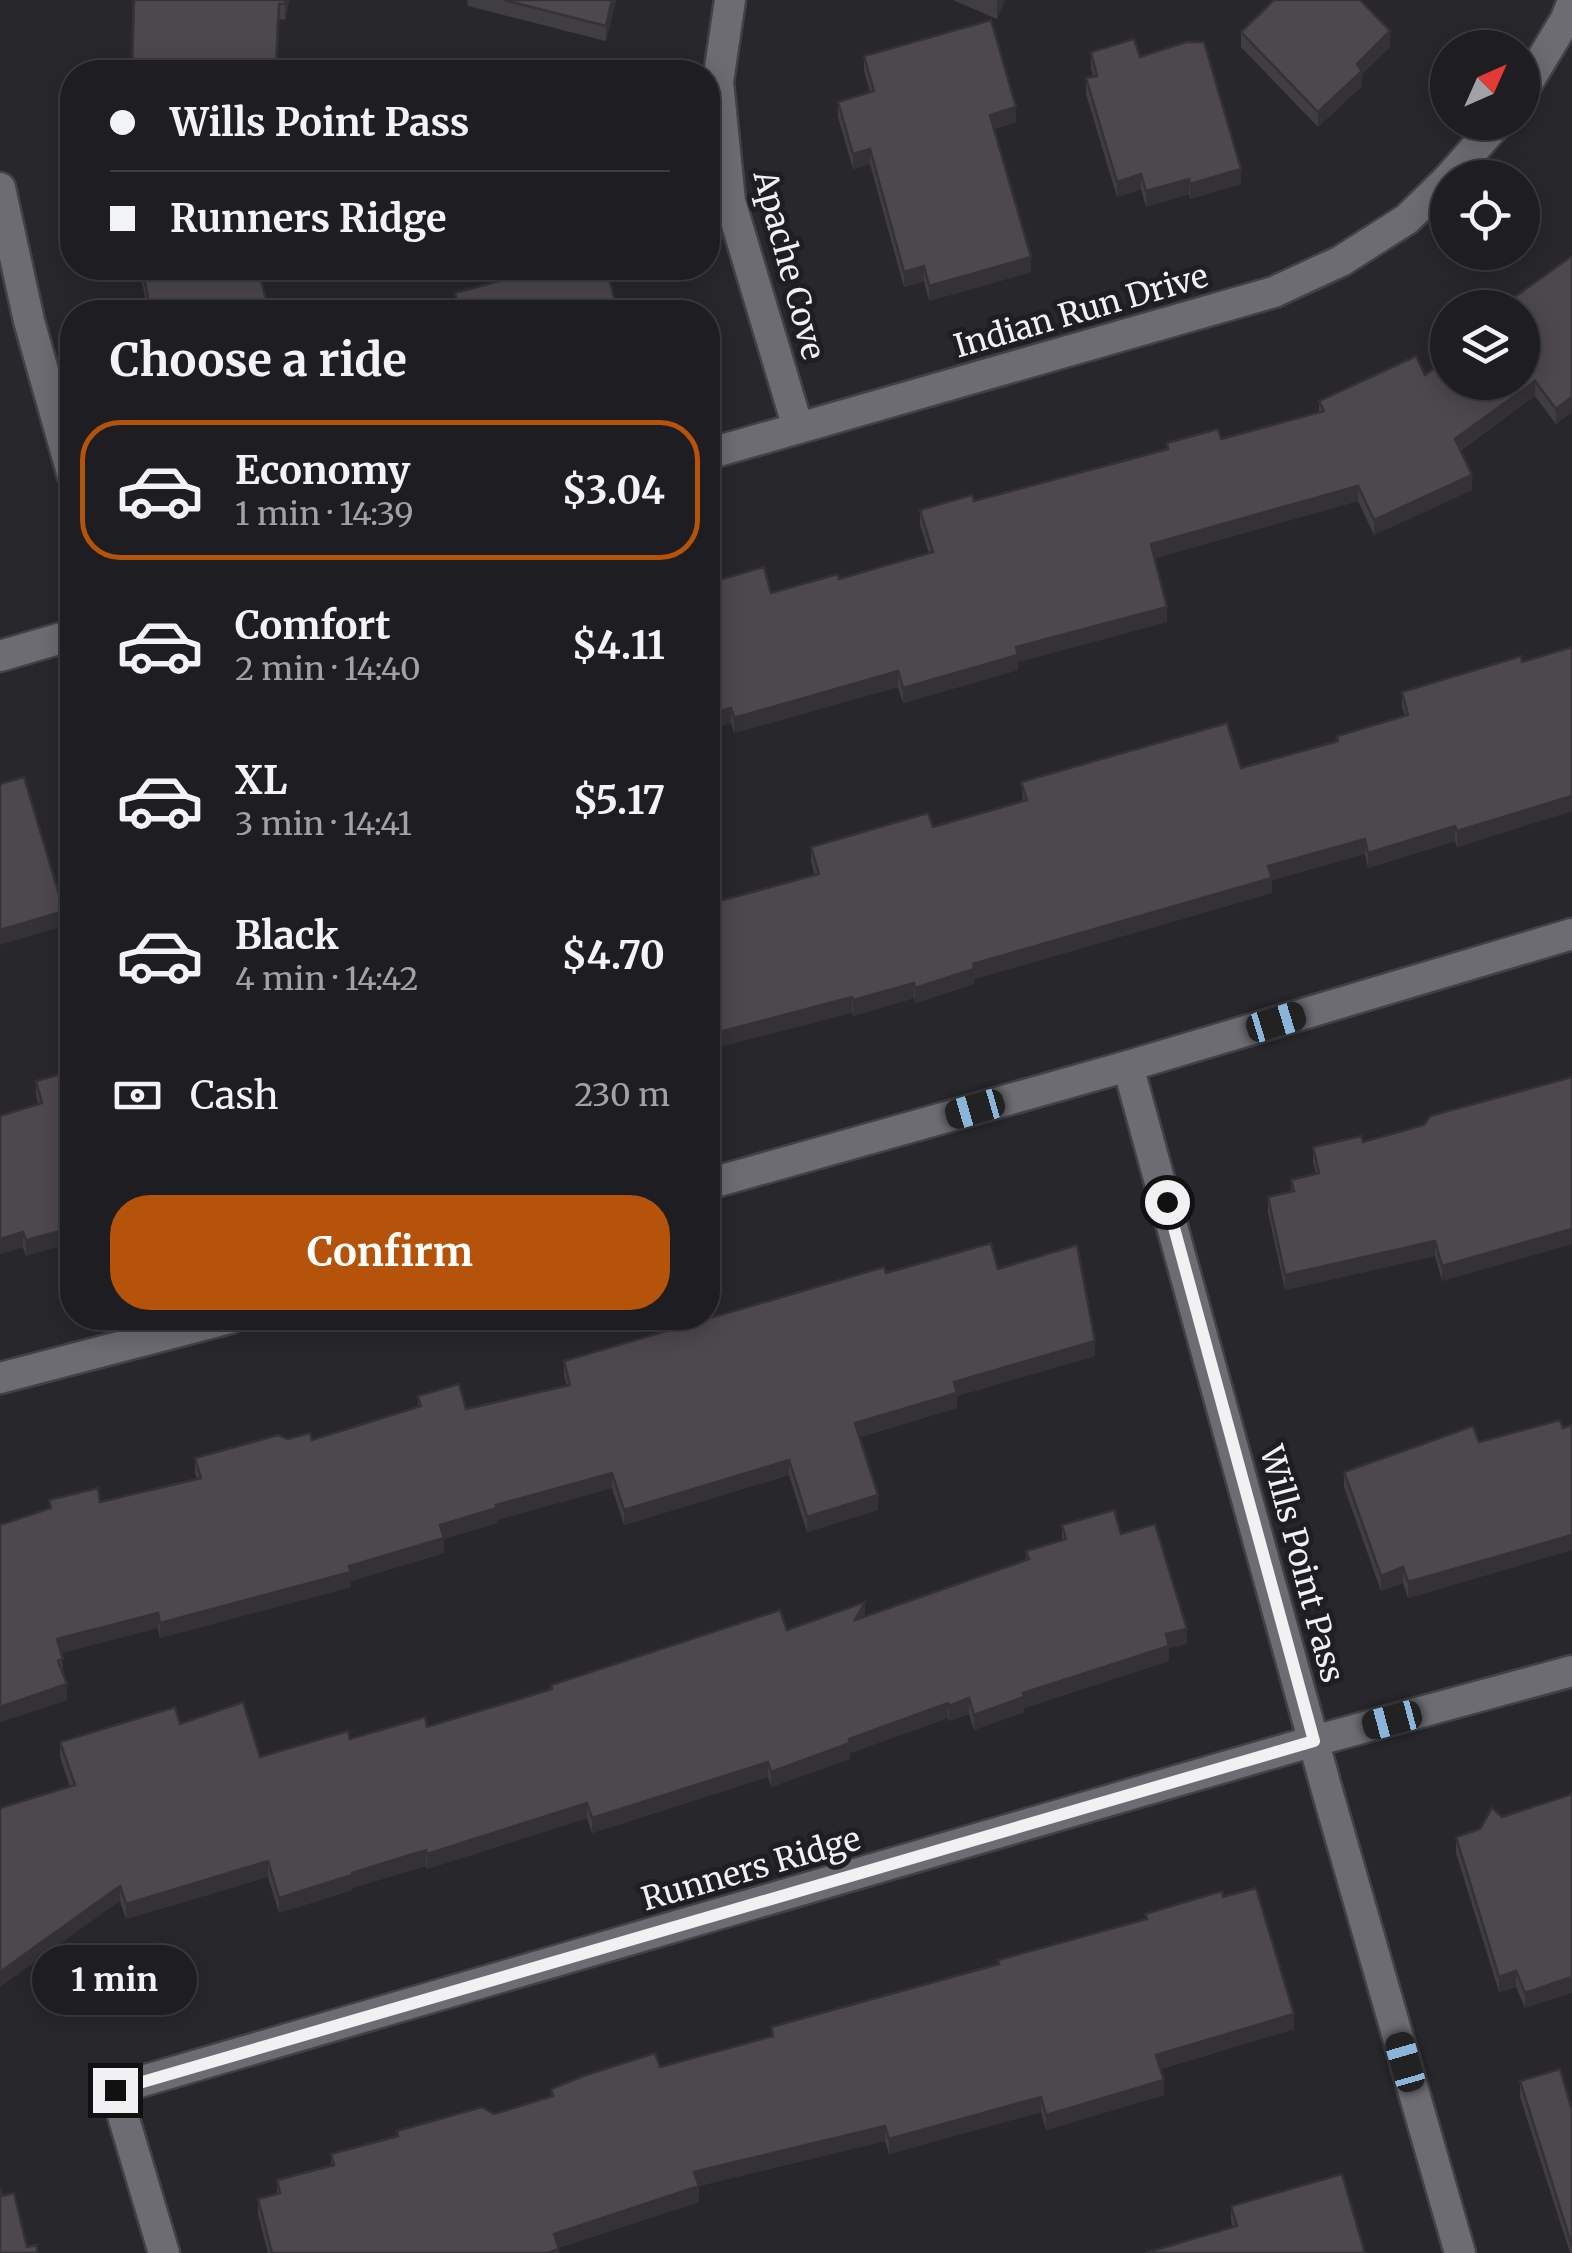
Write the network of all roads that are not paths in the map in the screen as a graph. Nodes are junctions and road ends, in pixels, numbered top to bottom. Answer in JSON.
{"nodes":[{"id":1,"x":730,"y":0,"type":"edge"},
{"id":2,"x":1572,"y":3,"type":"edge"},
{"id":3,"x":1540,"y":62,"type":"edge"},
{"id":4,"x":720,"y":68,"type":"edge"},
{"id":5,"x":720,"y":102,"type":"edge"},
{"id":6,"x":1482,"y":140,"type":"edge"},
{"id":7,"x":1464,"y":160,"type":"edge"},
{"id":8,"x":0,"y":188,"type":"edge"},
{"id":9,"x":1430,"y":196,"type":"edge"},
{"id":10,"x":798,"y":428,"type":"junction"},
{"id":11,"x":60,"y":430,"type":"edge"},
{"id":12,"x":720,"y":451,"type":"edge"},
{"id":13,"x":60,"y":638,"type":"edge"},
{"id":14,"x":0,"y":656,"type":"edge"},
{"id":15,"x":1572,"y":934,"type":"edge"},
{"id":16,"x":1128,"y":1066,"type":"junction"},
{"id":17,"x":720,"y":1181,"type":"edge"},
{"id":18,"x":184,"y":1330,"type":"edge"},
{"id":19,"x":0,"y":1378,"type":"edge"},
{"id":20,"x":1572,"y":1671,"type":"edge"},
{"id":21,"x":1314,"y":1741,"type":"junction"},
{"id":22,"x":164,"y":2253,"type":"edge"},
{"id":23,"x":1460,"y":2253,"type":"edge"}],
"edges":[{"from":1,"to":4,"type":"street","name":"Apache Cove"},
{"from":2,"to":3,"type":"street"},
{"from":5,"to":10,"type":"street","name":"Apache Cove"},
{"from":6,"to":7,"type":"street","name":"Indian Run Drive"},
{"from":8,"to":11,"type":"street"},
{"from":9,"to":10,"type":"street","name":"Indian Run Drive"},
{"from":10,"to":12,"type":"street","name":"Indian Run Drive"},
{"from":13,"to":14,"type":"street"},
{"from":15,"to":16,"type":"street"},
{"from":16,"to":17,"type":"street"},
{"from":16,"to":21,"type":"street","name":"Wills Point Pass"},
{"from":18,"to":19,"type":"street"},
{"from":20,"to":21,"type":"street","name":"Runners Ridge"},
{"from":21,"to":22,"type":"street","name":"Runners Ridge"},
{"from":21,"to":23,"type":"street","name":"Wills Point Pass"}]}
